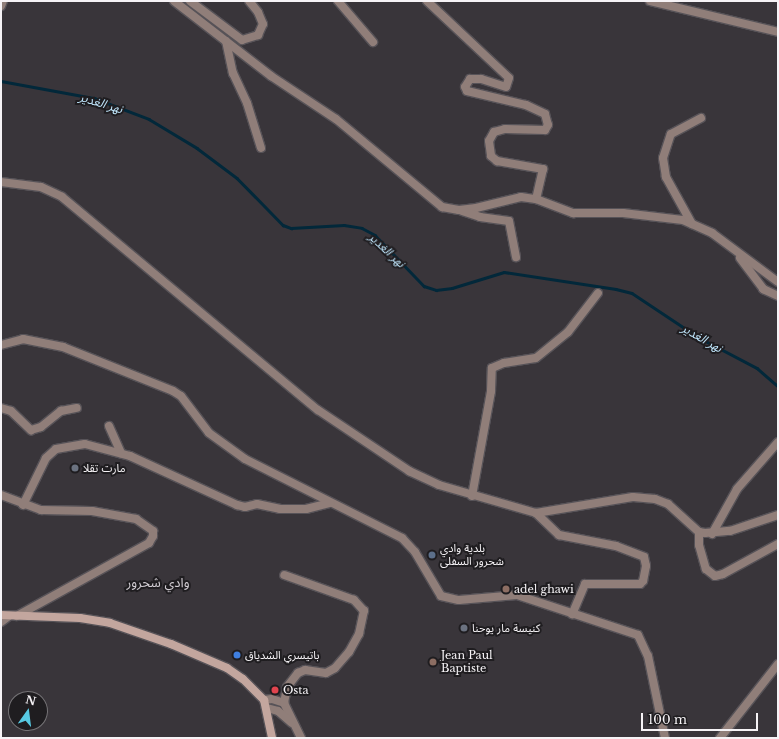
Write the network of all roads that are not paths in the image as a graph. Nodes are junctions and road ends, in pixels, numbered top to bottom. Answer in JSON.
{"nodes":[{"id":1,"x":3,"y":1,"type":"edge"},
{"id":2,"x":174,"y":1,"type":"edge"},
{"id":3,"x":190,"y":1,"type":"edge"},
{"id":4,"x":249,"y":1,"type":"edge"},
{"id":5,"x":338,"y":1,"type":"edge"},
{"id":6,"x":427,"y":1,"type":"edge"},
{"id":7,"x":650,"y":1,"type":"edge"},
{"id":8,"x":1,"y":6,"type":"edge"},
{"id":9,"x":778,"y":32,"type":"edge"},
{"id":10,"x":226,"y":41,"type":"junction"},
{"id":11,"x":373,"y":42,"type":"dead end"},
{"id":12,"x":701,"y":118,"type":"dead end"},
{"id":13,"x":261,"y":148,"type":"dead end"},
{"id":14,"x":1,"y":182,"type":"edge"},
{"id":15,"x":536,"y":200,"type":"junction"},
{"id":16,"x":459,"y":210,"type":"junction"},
{"id":17,"x":692,"y":224,"type":"junction"},
{"id":18,"x":738,"y":254,"type":"junction"},
{"id":19,"x":516,"y":257,"type":"dead end"},
{"id":20,"x":778,"y":282,"type":"edge"},
{"id":21,"x":598,"y":293,"type":"dead end"},
{"id":22,"x":778,"y":296,"type":"edge"},
{"id":23,"x":1,"y":345,"type":"edge"},
{"id":24,"x":1,"y":408,"type":"edge"},
{"id":25,"x":77,"y":408,"type":"dead end"},
{"id":26,"x":109,"y":426,"type":"dead end"},
{"id":27,"x":778,"y":442,"type":"edge"},
{"id":28,"x":121,"y":453,"type":"junction"},
{"id":29,"x":1,"y":495,"type":"edge"},
{"id":30,"x":472,"y":496,"type":"junction"},
{"id":31,"x":330,"y":503,"type":"junction"},
{"id":32,"x":23,"y":505,"type":"junction"},
{"id":33,"x":536,"y":513,"type":"junction"},
{"id":34,"x":778,"y":515,"type":"edge"},
{"id":35,"x":699,"y":532,"type":"junction"},
{"id":36,"x":712,"y":534,"type":"junction"},
{"id":37,"x":778,"y":544,"type":"edge"},
{"id":38,"x":284,"y":575,"type":"dead end"},
{"id":39,"x":572,"y":614,"type":"junction"},
{"id":40,"x":9,"y":616,"type":"edge"},
{"id":41,"x":1,"y":622,"type":"edge"},
{"id":42,"x":778,"y":664,"type":"edge"},
{"id":43,"x":284,"y":703,"type":"junction"},
{"id":44,"x":266,"y":704,"type":"junction"},
{"id":45,"x":294,"y":725,"type":"junction"},
{"id":46,"x":272,"y":738,"type":"edge"},
{"id":47,"x":301,"y":738,"type":"edge"},
{"id":48,"x":666,"y":738,"type":"edge"},
{"id":49,"x":720,"y":738,"type":"edge"}],
"edges":[{"from":1,"to":8,"type":"street"},
{"from":2,"to":10,"type":"street"},
{"from":3,"to":4,"type":"street"},
{"from":5,"to":11,"type":"street"},
{"from":6,"to":15,"type":"street"},
{"from":7,"to":9,"type":"street"},
{"from":10,"to":13,"type":"street"},
{"from":10,"to":16,"type":"street"},
{"from":12,"to":17,"type":"street"},
{"from":14,"to":30,"type":"street"},
{"from":15,"to":16,"type":"street"},
{"from":15,"to":17,"type":"street"},
{"from":16,"to":19,"type":"street"},
{"from":17,"to":18,"type":"street"},
{"from":18,"to":20,"type":"street"},
{"from":18,"to":22,"type":"street"},
{"from":21,"to":30,"type":"street"},
{"from":23,"to":31,"type":"street"},
{"from":24,"to":25,"type":"street"},
{"from":26,"to":28,"type":"street"},
{"from":27,"to":36,"type":"street"},
{"from":28,"to":31,"type":"street"},
{"from":28,"to":32,"type":"street"},
{"from":29,"to":32,"type":"street"},
{"from":30,"to":33,"type":"street"},
{"from":31,"to":39,"type":"street"},
{"from":32,"to":40,"type":"street"},
{"from":33,"to":35,"type":"street"},
{"from":33,"to":39,"type":"street"},
{"from":34,"to":36,"type":"street"},
{"from":35,"to":36,"type":"street"},
{"from":35,"to":37,"type":"street"},
{"from":38,"to":43,"type":"street"},
{"from":39,"to":48,"type":"street"},
{"from":40,"to":41,"type":"street"},
{"from":40,"to":44,"type":"main road"},
{"from":42,"to":49,"type":"street"},
{"from":43,"to":44,"type":"street"},
{"from":43,"to":45,"type":"street"},
{"from":44,"to":45,"type":"street"},
{"from":44,"to":46,"type":"main road"},
{"from":45,"to":47,"type":"street"}]}
